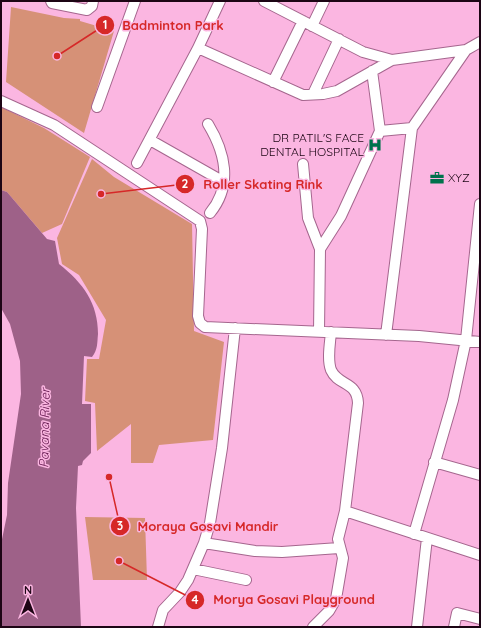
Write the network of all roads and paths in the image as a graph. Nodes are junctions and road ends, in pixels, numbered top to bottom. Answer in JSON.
{"nodes":[{"id":1,"x":51,"y":1,"type":"edge"},
{"id":2,"x":93,"y":1,"type":"edge"},
{"id":3,"x":135,"y":1,"type":"edge"},
{"id":4,"x":220,"y":1,"type":"edge"},
{"id":5,"x":264,"y":1,"type":"edge"},
{"id":6,"x":324,"y":1,"type":"edge"},
{"id":7,"x":308,"y":23,"type":"junction"},
{"id":8,"x":339,"y":39,"type":"junction"},
{"id":9,"x":480,"y":42,"type":"edge"},
{"id":10,"x":198,"y":48,"type":"junction"},
{"id":11,"x":466,"y":50,"type":"junction"},
{"id":12,"x":392,"y":60,"type":"junction"},
{"id":13,"x":372,"y":71,"type":"junction"},
{"id":14,"x":273,"y":82,"type":"junction"},
{"id":15,"x":313,"y":94,"type":"junction"},
{"id":16,"x":1,"y":101,"type":"edge"},
{"id":17,"x":97,"y":107,"type":"dead end"},
{"id":18,"x":208,"y":124,"type":"dead end"},
{"id":19,"x":412,"y":128,"type":"junction"},
{"id":20,"x":380,"y":131,"type":"junction"},
{"id":21,"x":150,"y":140,"type":"junction"},
{"id":22,"x":136,"y":163,"type":"dead end"},
{"id":23,"x":302,"y":164,"type":"dead end"},
{"id":24,"x":224,"y":182,"type":"junction"},
{"id":25,"x":480,"y":204,"type":"edge"},
{"id":26,"x":210,"y":213,"type":"dead end"},
{"id":27,"x":320,"y":248,"type":"junction"},
{"id":28,"x":235,"y":328,"type":"junction"},
{"id":29,"x":319,"y":332,"type":"junction"},
{"id":30,"x":331,"y":332,"type":"junction"},
{"id":31,"x":386,"y":335,"type":"junction"},
{"id":32,"x":466,"y":340,"type":"junction"},
{"id":33,"x":480,"y":342,"type":"edge"},
{"id":34,"x":434,"y":462,"type":"junction"},
{"id":35,"x":480,"y":475,"type":"edge"},
{"id":36,"x":345,"y":511,"type":"junction"},
{"id":37,"x":414,"y":534,"type":"junction"},
{"id":38,"x":427,"y":538,"type":"junction"},
{"id":39,"x":204,"y":543,"type":"junction"},
{"id":40,"x":339,"y":548,"type":"junction"},
{"id":41,"x":480,"y":555,"type":"edge"},
{"id":42,"x":193,"y":569,"type":"junction"},
{"id":43,"x":246,"y":580,"type":"dead end"},
{"id":44,"x":480,"y":619,"type":"edge"},
{"id":45,"x":158,"y":627,"type":"edge"},
{"id":46,"x":313,"y":627,"type":"edge"},
{"id":47,"x":417,"y":627,"type":"edge"},
{"id":48,"x":454,"y":627,"type":"edge"}],
"edges":[{"from":1,"to":2,"type":"street"},
{"from":3,"to":17,"type":"street"},
{"from":4,"to":10,"type":"street"},
{"from":5,"to":7,"type":"street"},
{"from":6,"to":7,"type":"street"},
{"from":7,"to":8,"type":"street"},
{"from":7,"to":14,"type":"street"},
{"from":8,"to":12,"type":"street"},
{"from":8,"to":15,"type":"street"},
{"from":9,"to":11,"type":"street"},
{"from":10,"to":14,"type":"street"},
{"from":10,"to":21,"type":"street"},
{"from":11,"to":12,"type":"street"},
{"from":11,"to":19,"type":"street"},
{"from":12,"to":13,"type":"street"},
{"from":13,"to":15,"type":"street"},
{"from":13,"to":20,"type":"street"},
{"from":14,"to":15,"type":"street"},
{"from":16,"to":28,"type":"street"},
{"from":18,"to":24,"type":"street"},
{"from":19,"to":20,"type":"street"},
{"from":19,"to":31,"type":"street"},
{"from":20,"to":27,"type":"street"},
{"from":21,"to":22,"type":"street"},
{"from":21,"to":24,"type":"street"},
{"from":23,"to":27,"type":"street"},
{"from":24,"to":26,"type":"street"},
{"from":25,"to":32,"type":"street"},
{"from":27,"to":29,"type":"street"},
{"from":28,"to":29,"type":"street"},
{"from":28,"to":39,"type":"street"},
{"from":29,"to":30,"type":"street"},
{"from":30,"to":31,"type":"street"},
{"from":30,"to":36,"type":"street"},
{"from":31,"to":32,"type":"street"},
{"from":32,"to":33,"type":"street"},
{"from":32,"to":34,"type":"street"},
{"from":34,"to":35,"type":"street"},
{"from":34,"to":37,"type":"street"},
{"from":36,"to":37,"type":"street"},
{"from":36,"to":40,"type":"street"},
{"from":37,"to":38,"type":"street"},
{"from":38,"to":41,"type":"street"},
{"from":38,"to":47,"type":"street"},
{"from":39,"to":40,"type":"street"},
{"from":39,"to":42,"type":"street"},
{"from":40,"to":46,"type":"street"},
{"from":42,"to":43,"type":"street"},
{"from":42,"to":45,"type":"street"},
{"from":44,"to":48,"type":"street"}]}
